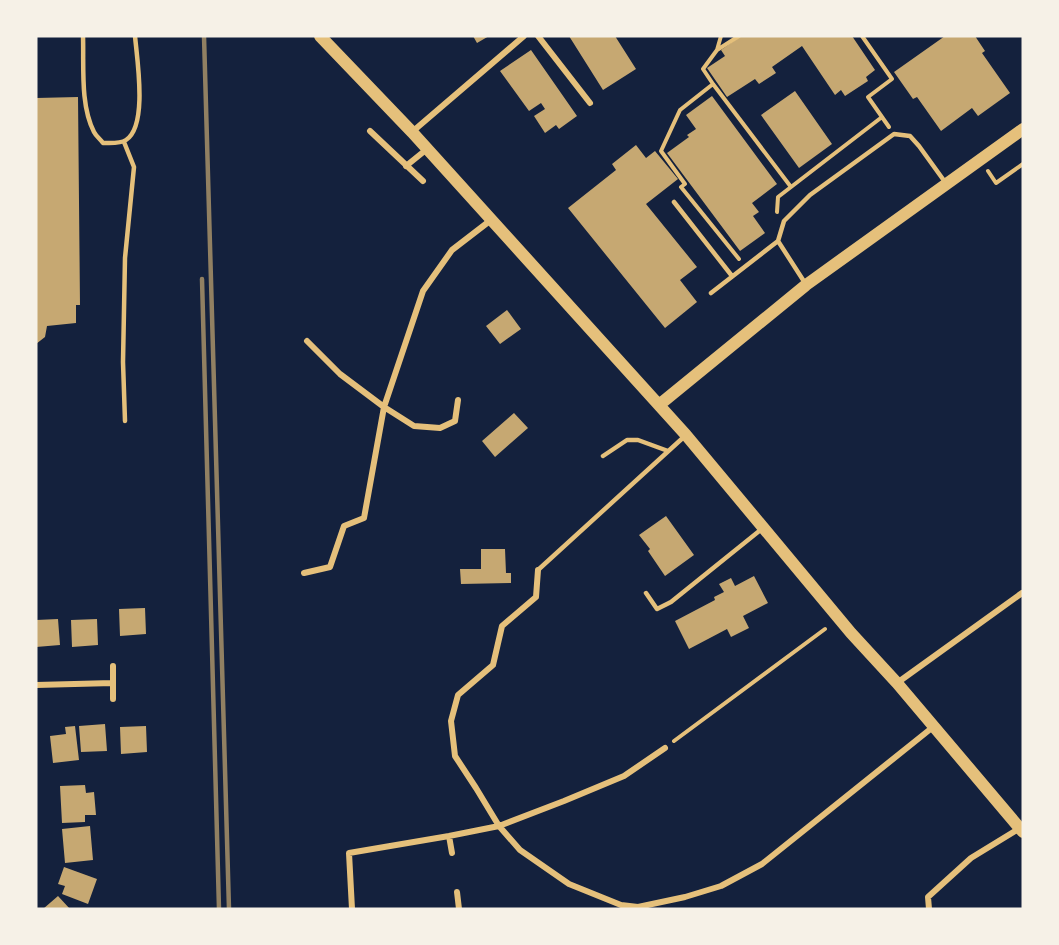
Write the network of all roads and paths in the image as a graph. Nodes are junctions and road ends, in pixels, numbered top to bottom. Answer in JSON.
{"nodes":[{"id":1,"x":83,"y":36,"type":"edge"},
{"id":2,"x":135,"y":36,"type":"edge"},
{"id":3,"x":320,"y":36,"type":"edge"},
{"id":4,"x":524,"y":36,"type":"edge"},
{"id":5,"x":538,"y":36,"type":"edge"},
{"id":6,"x":721,"y":36,"type":"edge"},
{"id":7,"x":739,"y":36,"type":"edge"},
{"id":8,"x":862,"y":36,"type":"edge"},
{"id":9,"x":717,"y":50,"type":"junction"},
{"id":10,"x":713,"y":84,"type":"junction"},
{"id":11,"x":590,"y":104,"type":"dead end"},
{"id":12,"x":1023,"y":129,"type":"edge"},
{"id":13,"x":370,"y":131,"type":"dead end"},
{"id":14,"x":412,"y":132,"type":"junction"},
{"id":15,"x":894,"y":134,"type":"junction"},
{"id":16,"x":124,"y":142,"type":"junction"},
{"id":17,"x":427,"y":149,"type":"junction"},
{"id":18,"x":980,"y":160,"type":"junction"},
{"id":19,"x":1023,"y":164,"type":"edge"},
{"id":20,"x":406,"y":166,"type":"junction"},
{"id":21,"x":423,"y":182,"type":"dead end"},
{"id":22,"x":946,"y":183,"type":"junction"},
{"id":23,"x":791,"y":187,"type":"dead end"},
{"id":24,"x":674,"y":202,"type":"dead end"},
{"id":25,"x":491,"y":220,"type":"junction"},
{"id":26,"x":778,"y":241,"type":"junction"},
{"id":27,"x":745,"y":267,"type":"junction"},
{"id":28,"x":732,"y":276,"type":"junction"},
{"id":29,"x":806,"y":285,"type":"junction"},
{"id":30,"x":711,"y":293,"type":"dead end"},
{"id":31,"x":307,"y":341,"type":"dead end"},
{"id":32,"x":458,"y":400,"type":"dead end"},
{"id":33,"x":658,"y":405,"type":"junction"},
{"id":34,"x":384,"y":407,"type":"junction"},
{"id":35,"x":125,"y":422,"type":"dead end"},
{"id":36,"x":686,"y":435,"type":"junction"},
{"id":37,"x":668,"y":451,"type":"junction"},
{"id":38,"x":603,"y":456,"type":"dead end"},
{"id":39,"x":763,"y":528,"type":"junction"},
{"id":40,"x":538,"y":570,"type":"joint"},
{"id":41,"x":304,"y":573,"type":"dead end"},
{"id":42,"x":646,"y":593,"type":"dead end"},
{"id":43,"x":1022,"y":593,"type":"edge"},
{"id":44,"x":825,"y":629,"type":"dead end"},
{"id":45,"x":113,"y":666,"type":"dead end"},
{"id":46,"x":897,"y":683,"type":"junction"},
{"id":47,"x":113,"y":684,"type":"junction"},
{"id":48,"x":36,"y":685,"type":"edge"},
{"id":49,"x":113,"y":699,"type":"dead end"},
{"id":50,"x":933,"y":727,"type":"junction"},
{"id":51,"x":664,"y":747,"type":"joint"},
{"id":52,"x":499,"y":826,"type":"junction"},
{"id":53,"x":1021,"y":830,"type":"edge"},
{"id":54,"x":449,"y":836,"type":"junction"},
{"id":55,"x":452,"y":853,"type":"dead end"},
{"id":56,"x":457,"y":892,"type":"dead end"},
{"id":57,"x":637,"y":908,"type":"edge"},
{"id":58,"x":352,"y":909,"type":"edge"},
{"id":59,"x":459,"y":909,"type":"edge"},
{"id":60,"x":929,"y":909,"type":"edge"}],
"edges":[{"from":1,"to":16,"type":"lane"},
{"from":2,"to":16,"type":"lane"},
{"from":3,"to":14,"type":"main road"},
{"from":4,"to":14,"type":"street"},
{"from":5,"to":11,"type":"street"},
{"from":6,"to":9,"type":"path"},
{"from":7,"to":9,"type":"path"},
{"from":8,"to":15,"type":"path"},
{"from":9,"to":10,"type":"path"},
{"from":10,"to":23,"type":"path"},
{"from":10,"to":27,"type":"path"},
{"from":12,"to":18,"type":"main road"},
{"from":13,"to":20,"type":"street"},
{"from":14,"to":17,"type":"main road"},
{"from":15,"to":22,"type":"lane"},
{"from":15,"to":26,"type":"lane"},
{"from":16,"to":35,"type":"lane"},
{"from":17,"to":20,"type":"street"},
{"from":17,"to":25,"type":"main road"},
{"from":18,"to":19,"type":"path"},
{"from":18,"to":22,"type":"main road"},
{"from":20,"to":21,"type":"street"},
{"from":22,"to":29,"type":"main road"},
{"from":24,"to":28,"type":"lane"},
{"from":25,"to":33,"type":"main road"},
{"from":25,"to":34,"type":"street"},
{"from":26,"to":27,"type":"lane"},
{"from":26,"to":29,"type":"lane"},
{"from":27,"to":28,"type":"lane"},
{"from":28,"to":30,"type":"lane"},
{"from":29,"to":33,"type":"main road"},
{"from":31,"to":34,"type":"street"},
{"from":32,"to":34,"type":"street"},
{"from":33,"to":36,"type":"main road"},
{"from":34,"to":41,"type":"street"},
{"from":36,"to":37,"type":"lane"},
{"from":36,"to":39,"type":"main road"},
{"from":37,"to":38,"type":"lane"},
{"from":37,"to":40,"type":"lane"},
{"from":39,"to":42,"type":"lane"},
{"from":39,"to":46,"type":"main road"},
{"from":40,"to":52,"type":"street"},
{"from":43,"to":46,"type":"street"},
{"from":44,"to":51,"type":"path"},
{"from":45,"to":47,"type":"street"},
{"from":46,"to":50,"type":"main road"},
{"from":47,"to":48,"type":"street"},
{"from":47,"to":49,"type":"street"},
{"from":50,"to":53,"type":"main road"},
{"from":50,"to":57,"type":"street"},
{"from":51,"to":52,"type":"street"},
{"from":52,"to":54,"type":"street"},
{"from":52,"to":57,"type":"street"},
{"from":53,"to":60,"type":"street"},
{"from":54,"to":55,"type":"street"},
{"from":54,"to":58,"type":"street"},
{"from":56,"to":59,"type":"street"}]}
